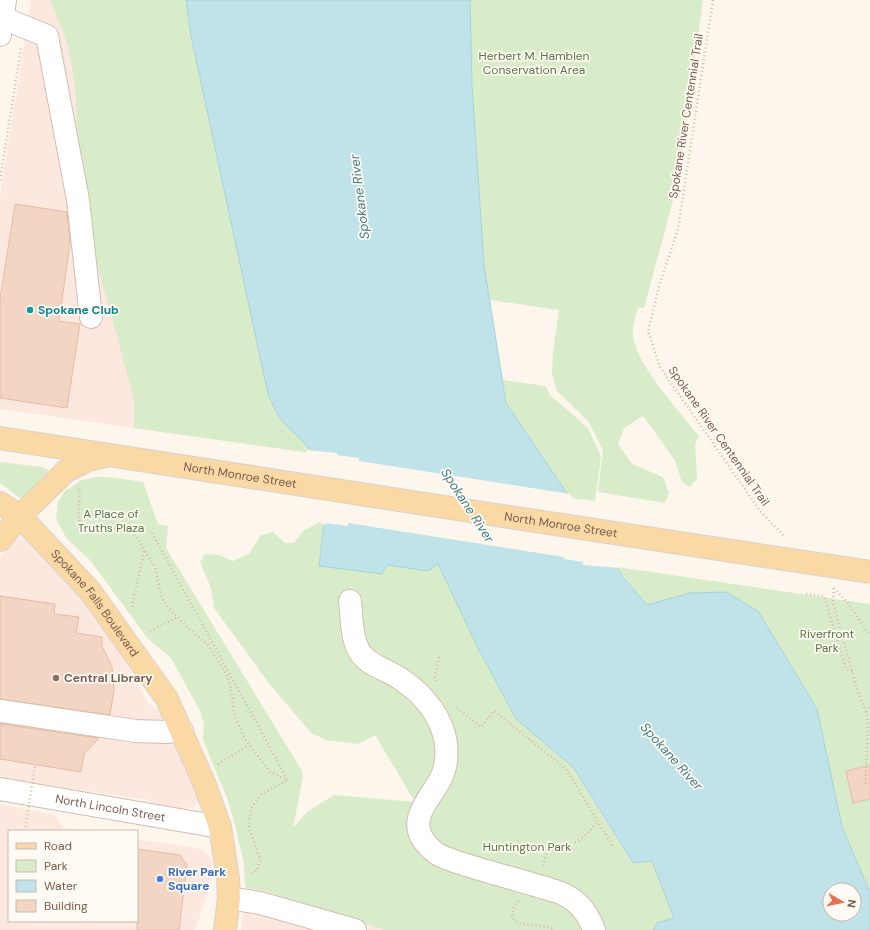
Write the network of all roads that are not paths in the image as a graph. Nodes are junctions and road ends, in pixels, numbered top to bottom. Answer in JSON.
{"nodes":[{"id":1,"x":3,"y":18,"type":"edge"},
{"id":2,"x":92,"y":317,"type":"dead end"},
{"id":3,"x":0,"y":438,"type":"edge"},
{"id":4,"x":109,"y":455,"type":"junction"},
{"id":5,"x":0,"y":503,"type":"edge"},
{"id":6,"x":20,"y":516,"type":"junction"},
{"id":7,"x":0,"y":540,"type":"edge"},
{"id":8,"x":870,"y":572,"type":"edge"},
{"id":9,"x":350,"y":601,"type":"dead end"},
{"id":10,"x":0,"y":711,"type":"edge"},
{"id":11,"x":182,"y":731,"type":"junction"},
{"id":12,"x":0,"y":789,"type":"edge"},
{"id":13,"x":220,"y":827,"type":"junction"},
{"id":14,"x":230,"y":898,"type":"junction"},
{"id":15,"x":226,"y":930,"type":"edge"},
{"id":16,"x":355,"y":930,"type":"edge"},
{"id":17,"x":594,"y":930,"type":"edge"}],
"edges":[{"from":1,"to":2,"type":"street"},
{"from":3,"to":4,"type":"main road","name":"North Monroe Street"},
{"from":4,"to":6,"type":"main road","name":"North Monroe Street"},
{"from":4,"to":8,"type":"main road","name":"North Monroe Street","bridge":true},
{"from":5,"to":6,"type":"main road","name":"Spokane Falls Boulevard"},
{"from":6,"to":7,"type":"main road","name":"North Monroe Street"},
{"from":6,"to":11,"type":"main road","name":"Spokane Falls Boulevard"},
{"from":9,"to":17,"type":"street"},
{"from":10,"to":11,"type":"street"},
{"from":11,"to":13,"type":"main road","name":"Spokane Falls Boulevard"},
{"from":12,"to":13,"type":"street","name":"North Lincoln Street"},
{"from":13,"to":14,"type":"main road","name":"Spokane Falls Boulevard"},
{"from":14,"to":15,"type":"main road","name":"Spokane Falls Boulevard"},
{"from":14,"to":16,"type":"street"}]}
